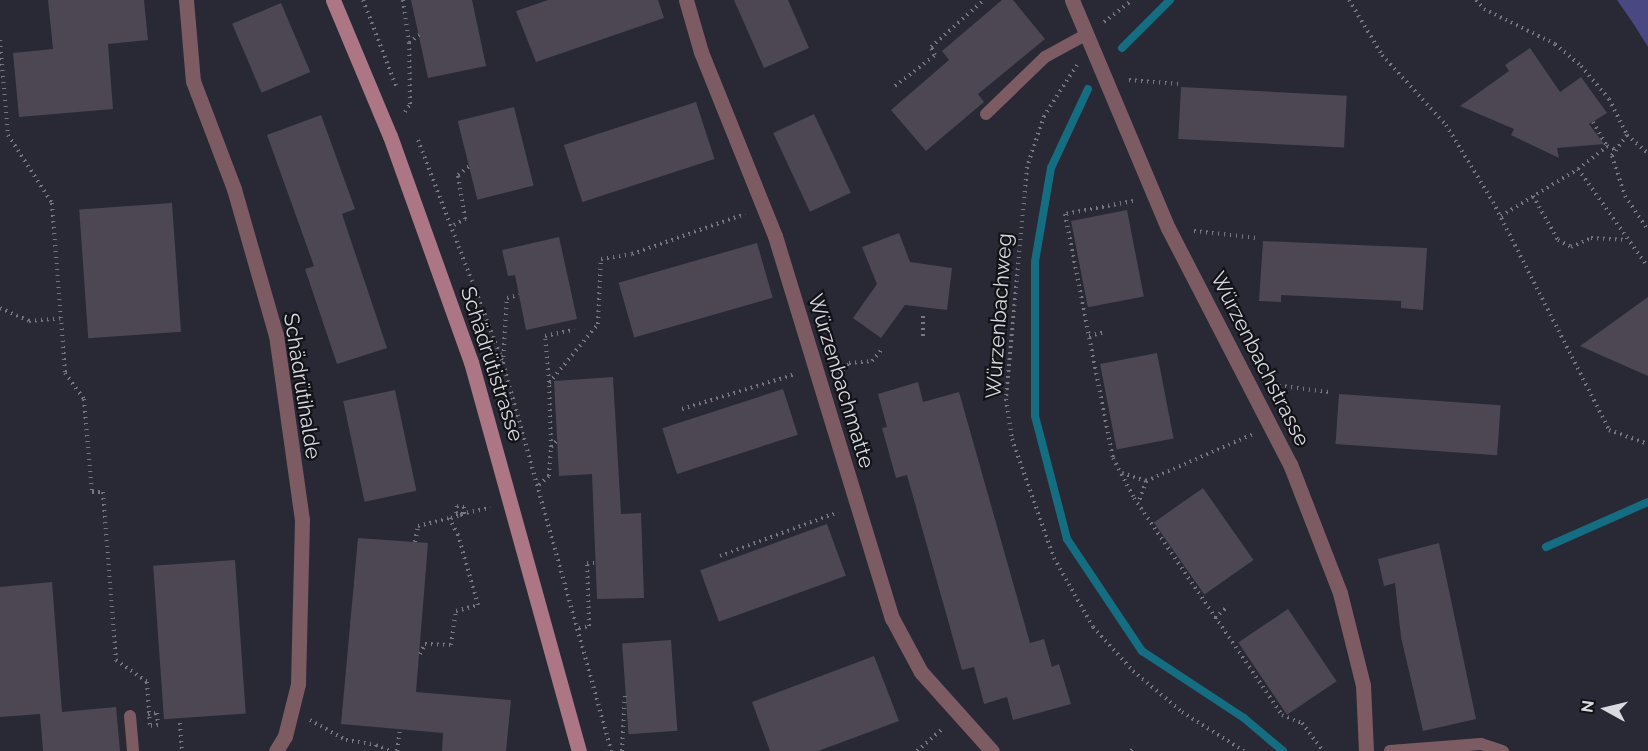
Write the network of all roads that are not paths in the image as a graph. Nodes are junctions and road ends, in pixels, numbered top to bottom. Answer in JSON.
{"nodes":[{"id":1,"x":186,"y":0,"type":"edge"},
{"id":2,"x":333,"y":0,"type":"edge"},
{"id":3,"x":686,"y":0,"type":"edge"},
{"id":4,"x":1072,"y":0,"type":"edge"},
{"id":5,"x":1093,"y":32,"type":"junction"},
{"id":6,"x":986,"y":114,"type":"dead end"},
{"id":7,"x":130,"y":716,"type":"dead end"},
{"id":8,"x":133,"y":751,"type":"edge"},
{"id":9,"x":276,"y":751,"type":"edge"},
{"id":10,"x":579,"y":751,"type":"edge"},
{"id":11,"x":993,"y":751,"type":"edge"},
{"id":12,"x":1366,"y":751,"type":"edge"},
{"id":13,"x":1390,"y":751,"type":"edge"},
{"id":14,"x":1503,"y":751,"type":"edge"}],
"edges":[{"from":1,"to":9,"type":"street","name":"Schädrütihalde"},
{"from":2,"to":10,"type":"main road","name":"Schädrütistrasse"},
{"from":3,"to":11,"type":"street","name":"Würzenbachmatte"},
{"from":4,"to":5,"type":"street","name":"Würzenbachstrasse"},
{"from":5,"to":6,"type":"lane"},
{"from":5,"to":12,"type":"street","name":"Würzenbachstrasse"},
{"from":7,"to":8,"type":"lane"},
{"from":13,"to":14,"type":"lane"}]}
